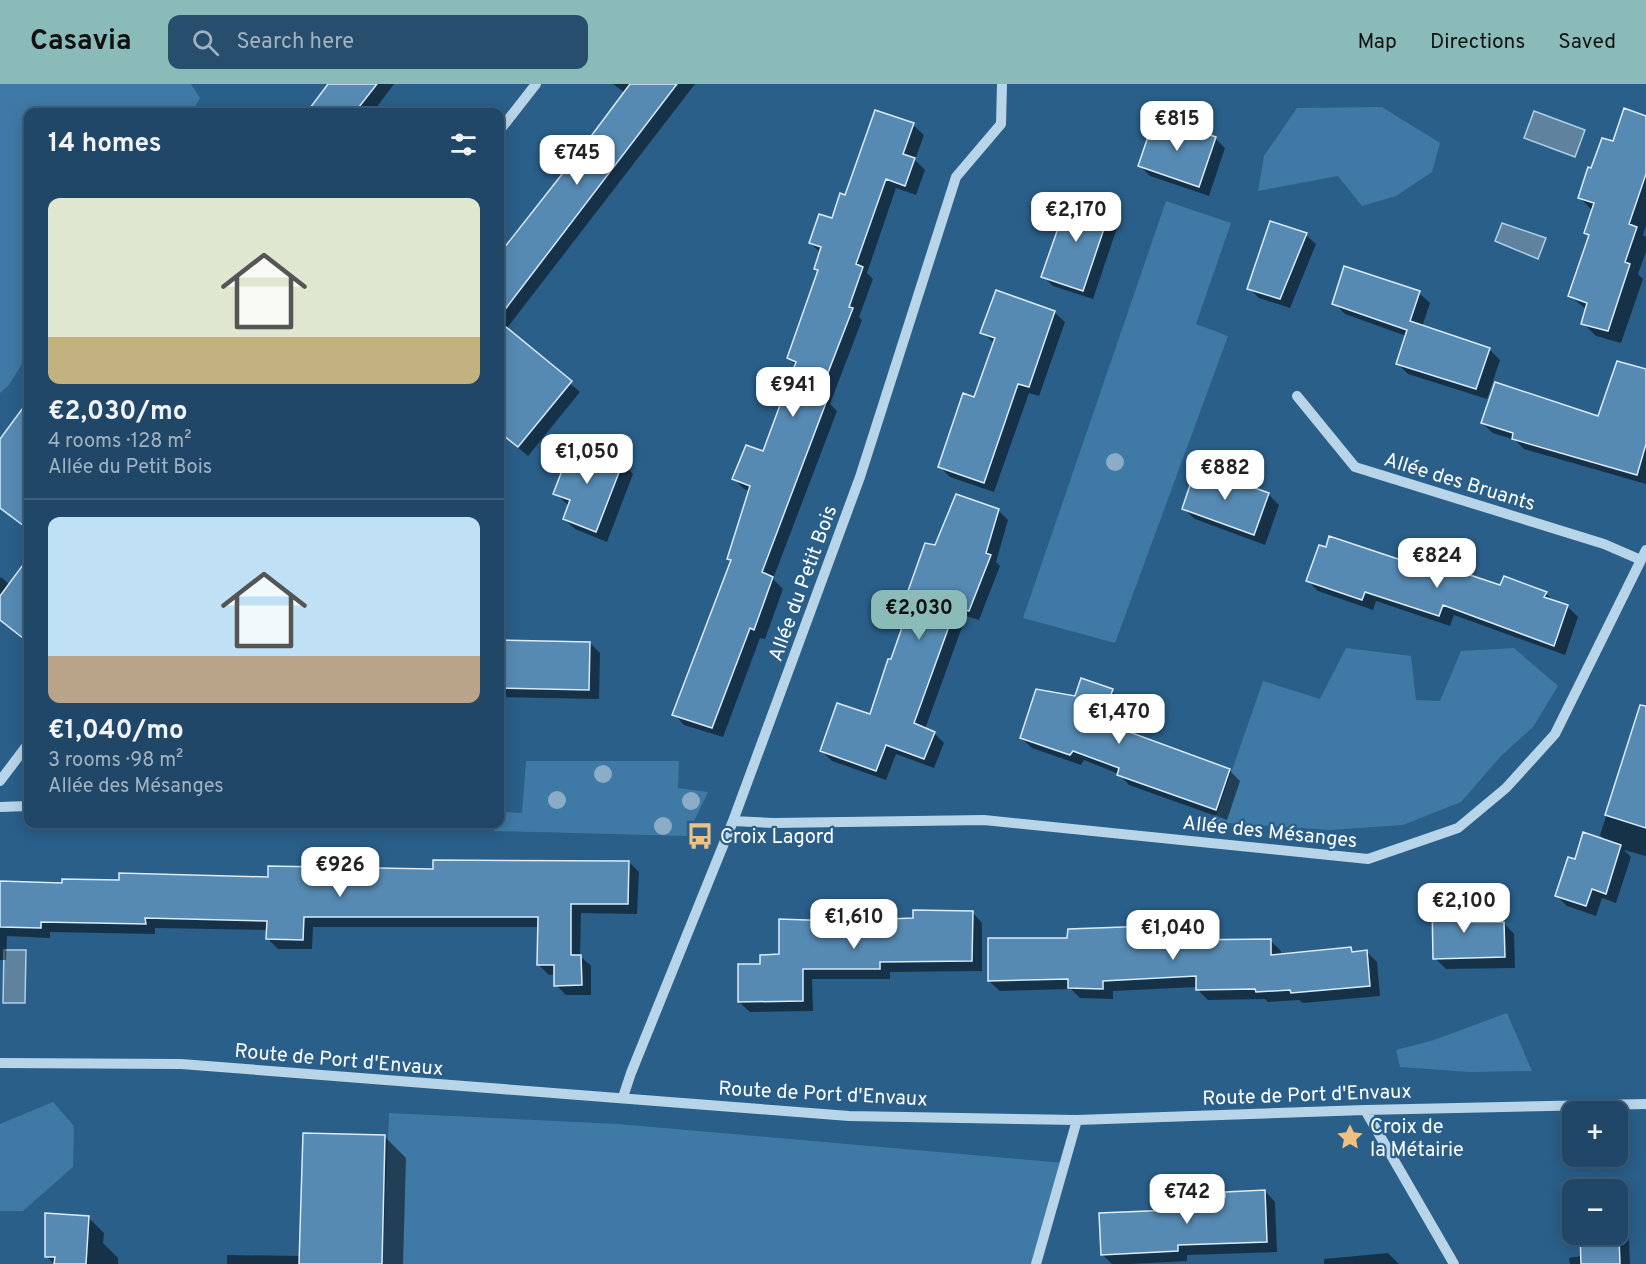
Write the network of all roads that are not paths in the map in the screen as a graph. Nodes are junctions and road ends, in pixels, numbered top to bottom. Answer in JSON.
{"nodes":[{"id":1,"x":536,"y":84,"type":"edge"},
{"id":2,"x":1002,"y":84,"type":"edge"},
{"id":3,"x":504,"y":125,"type":"edge"},
{"id":4,"x":1297,"y":396,"type":"dead end"},
{"id":5,"x":1643,"y":555,"type":"edge"},
{"id":6,"x":24,"y":749,"type":"edge"},
{"id":7,"x":0,"y":781,"type":"edge"},
{"id":8,"x":24,"y":806,"type":"edge"},
{"id":9,"x":0,"y":807,"type":"edge"},
{"id":10,"x":733,"y":821,"type":"junction"},
{"id":11,"x":0,"y":1063,"type":"edge"},
{"id":12,"x":623,"y":1097,"type":"junction"},
{"id":13,"x":1646,"y":1104,"type":"edge"},
{"id":14,"x":1365,"y":1110,"type":"junction"},
{"id":15,"x":1077,"y":1120,"type":"junction"},
{"id":16,"x":1036,"y":1264,"type":"edge"},
{"id":17,"x":1454,"y":1264,"type":"edge"}],
"edges":[{"from":1,"to":3,"type":"street"},
{"from":2,"to":10,"type":"street","name":"Allée du Petit Bois"},
{"from":4,"to":5,"type":"street","name":"Allée des Bruants"},
{"from":5,"to":10,"type":"street","name":"Allée des Mésanges"},
{"from":6,"to":7,"type":"street"},
{"from":8,"to":9,"type":"street"},
{"from":10,"to":12,"type":"street","name":"Allée du Petit Bois"},
{"from":11,"to":12,"type":"street","name":"Route de Port d'Envaux"},
{"from":12,"to":15,"type":"street","name":"Route de Port d'Envaux"},
{"from":13,"to":14,"type":"street","name":"Route de Port d'Envaux"},
{"from":14,"to":15,"type":"street","name":"Route de Port d'Envaux"},
{"from":14,"to":17,"type":"street"},
{"from":15,"to":16,"type":"street"}]}
